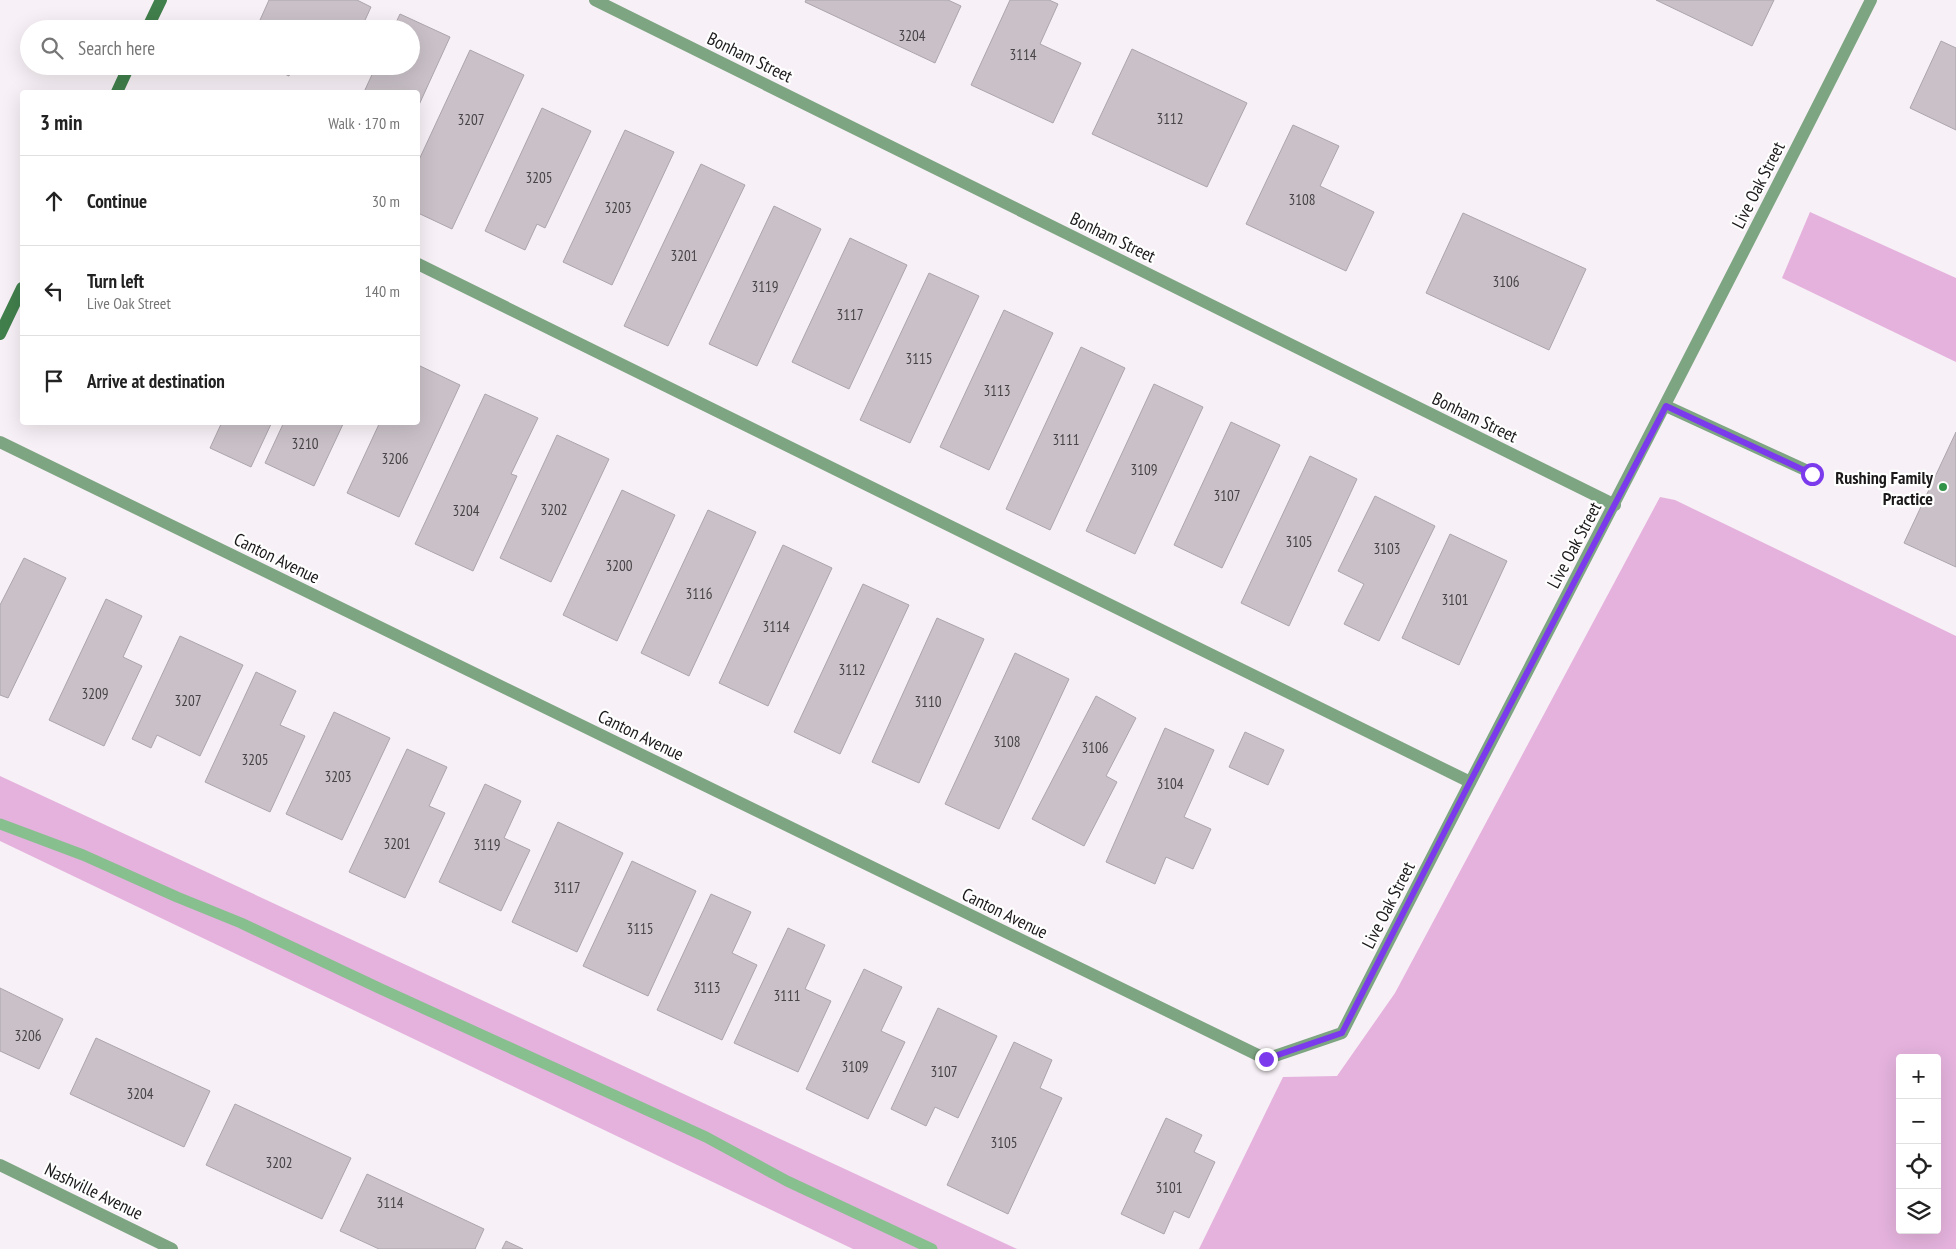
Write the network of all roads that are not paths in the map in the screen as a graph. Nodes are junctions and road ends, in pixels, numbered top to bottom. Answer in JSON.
{"nodes":[{"id":1,"x":161,"y":0,"type":"edge"},
{"id":2,"x":595,"y":0,"type":"edge"},
{"id":3,"x":1871,"y":0,"type":"edge"},
{"id":4,"x":151,"y":20,"type":"edge"},
{"id":5,"x":125,"y":75,"type":"edge"},
{"id":6,"x":118,"y":90,"type":"edge"},
{"id":7,"x":420,"y":265,"type":"edge"},
{"id":8,"x":20,"y":292,"type":"edge"},
{"id":9,"x":0,"y":334,"type":"edge"},
{"id":10,"x":1666,"y":406,"type":"junction"},
{"id":11,"x":0,"y":442,"type":"edge"},
{"id":12,"x":1812,"y":474,"type":"dead end"},
{"id":13,"x":1615,"y":505,"type":"junction"},
{"id":14,"x":1470,"y":782,"type":"junction"},
{"id":15,"x":1266,"y":1059,"type":"joint"},
{"id":16,"x":0,"y":1166,"type":"edge"},
{"id":17,"x":172,"y":1249,"type":"edge"}],
"edges":[{"from":1,"to":4,"type":"street"},
{"from":2,"to":13,"type":"street","name":"Bonham Street"},
{"from":3,"to":10,"type":"street","name":"Live Oak Street"},
{"from":5,"to":6,"type":"street"},
{"from":7,"to":14,"type":"street"},
{"from":8,"to":9,"type":"street"},
{"from":10,"to":12,"type":"street"},
{"from":10,"to":13,"type":"street","name":"Live Oak Street"},
{"from":11,"to":15,"type":"street","name":"Canton Avenue"},
{"from":13,"to":14,"type":"street","name":"Live Oak Street"},
{"from":14,"to":15,"type":"street","name":"Live Oak Street"},
{"from":16,"to":17,"type":"street","name":"Nashville Avenue"}]}
